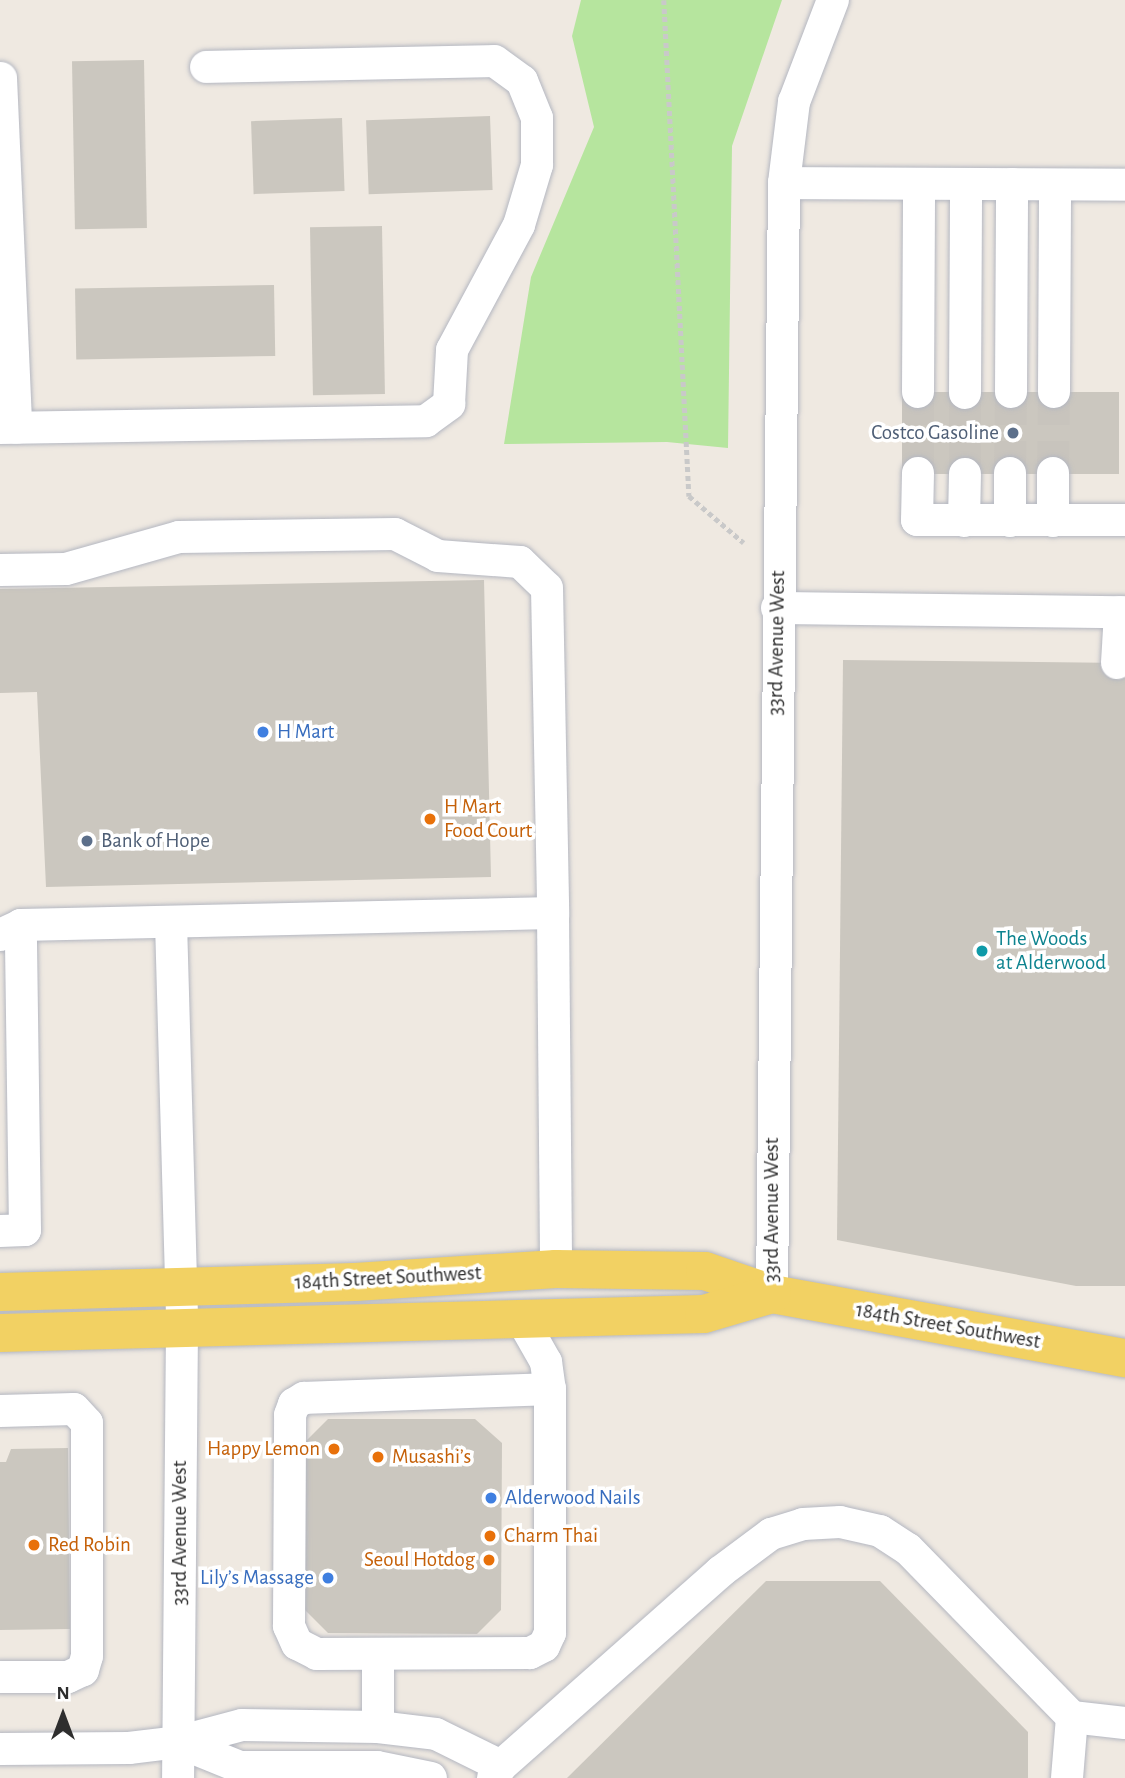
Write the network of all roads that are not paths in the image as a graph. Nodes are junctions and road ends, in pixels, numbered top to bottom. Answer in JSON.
{"nodes":[{"id":1,"x":833,"y":0,"type":"edge"},
{"id":2,"x":206,"y":67,"type":"dead end"},
{"id":3,"x":1,"y":78,"type":"edge"},
{"id":4,"x":784,"y":183,"type":"junction"},
{"id":5,"x":919,"y":184,"type":"junction"},
{"id":6,"x":966,"y":184,"type":"junction"},
{"id":7,"x":1012,"y":184,"type":"junction"},
{"id":8,"x":1055,"y":185,"type":"junction"},
{"id":9,"x":1125,"y":185,"type":"edge"},
{"id":10,"x":918,"y":391,"type":"tunnel mouth"},
{"id":11,"x":1011,"y":392,"type":"tunnel mouth"},
{"id":12,"x":1054,"y":392,"type":"tunnel mouth"},
{"id":13,"x":965,"y":393,"type":"tunnel mouth"},
{"id":14,"x":8,"y":428,"type":"edge"},
{"id":15,"x":918,"y":473,"type":"tunnel mouth"},
{"id":16,"x":1010,"y":473,"type":"tunnel mouth"},
{"id":17,"x":1053,"y":473,"type":"tunnel mouth"},
{"id":18,"x":964,"y":474,"type":"tunnel mouth"},
{"id":19,"x":1125,"y":520,"type":"edge"},
{"id":20,"x":964,"y":521,"type":"junction"},
{"id":21,"x":1010,"y":521,"type":"junction"},
{"id":22,"x":1053,"y":521,"type":"junction"},
{"id":23,"x":0,"y":570,"type":"edge"},
{"id":24,"x":777,"y":608,"type":"junction"},
{"id":25,"x":1122,"y":612,"type":"edge"},
{"id":26,"x":1117,"y":663,"type":"dead end"},
{"id":27,"x":553,"y":913,"type":"junction"},
{"id":28,"x":171,"y":922,"type":"junction"},
{"id":29,"x":10,"y":930,"type":"edge"},
{"id":30,"x":12,"y":1200,"type":"edge"},
{"id":31,"x":0,"y":1231,"type":"edge"},
{"id":32,"x":556,"y":1269,"type":"junction"},
{"id":33,"x":179,"y":1288,"type":"junction"},
{"id":34,"x":0,"y":1292,"type":"edge"},
{"id":35,"x":772,"y":1294,"type":"junction"},
{"id":36,"x":521,"y":1318,"type":"junction"},
{"id":37,"x":182,"y":1328,"type":"junction"},
{"id":38,"x":0,"y":1333,"type":"edge"},
{"id":39,"x":1125,"y":1358,"type":"edge"},
{"id":40,"x":550,"y":1389,"type":"junction"},
{"id":41,"x":0,"y":1411,"type":"edge"},
{"id":42,"x":379,"y":1654,"type":"junction"},
{"id":43,"x":0,"y":1677,"type":"edge"},
{"id":44,"x":1072,"y":1717,"type":"junction"},
{"id":45,"x":1125,"y":1723,"type":"edge"},
{"id":46,"x":378,"y":1727,"type":"junction"},
{"id":47,"x":178,"y":1742,"type":"junction"},
{"id":48,"x":0,"y":1749,"type":"edge"},
{"id":49,"x":497,"y":1772,"type":"edge"},
{"id":50,"x":178,"y":1778,"type":"edge"},
{"id":51,"x":431,"y":1778,"type":"edge"},
{"id":52,"x":1067,"y":1778,"type":"edge"}],
"edges":[{"from":1,"to":4,"type":"street","name":"33rd Avenue West"},
{"from":2,"to":14,"type":"street"},
{"from":3,"to":14,"type":"street"},
{"from":4,"to":5,"type":"street"},
{"from":4,"to":24,"type":"street","name":"33rd Avenue West"},
{"from":5,"to":6,"type":"street"},
{"from":5,"to":10,"type":"street"},
{"from":6,"to":7,"type":"street"},
{"from":6,"to":13,"type":"street"},
{"from":7,"to":8,"type":"street"},
{"from":7,"to":11,"type":"street"},
{"from":8,"to":9,"type":"street"},
{"from":8,"to":12,"type":"street"},
{"from":15,"to":20,"type":"street"},
{"from":16,"to":21,"type":"street"},
{"from":17,"to":22,"type":"street"},
{"from":18,"to":20,"type":"street"},
{"from":19,"to":22,"type":"street"},
{"from":20,"to":21,"type":"street"},
{"from":21,"to":22,"type":"street"},
{"from":23,"to":27,"type":"street"},
{"from":24,"to":25,"type":"street"},
{"from":24,"to":35,"type":"street","name":"33rd Avenue West"},
{"from":25,"to":26,"type":"street"},
{"from":27,"to":28,"type":"street"},
{"from":27,"to":32,"type":"street"},
{"from":28,"to":29,"type":"street"},
{"from":28,"to":33,"type":"street","name":"33rd Avenue West"},
{"from":29,"to":30,"type":"street"},
{"from":30,"to":31,"type":"street"},
{"from":32,"to":33,"type":"main road","name":"184th Street Southwest"},
{"from":32,"to":35,"type":"main road","name":"184th Street Southwest"},
{"from":33,"to":34,"type":"main road","name":"184th Street Southwest"},
{"from":33,"to":37,"type":"street","name":"33rd Avenue West"},
{"from":35,"to":36,"type":"main road","name":"184th Street Southwest"},
{"from":35,"to":39,"type":"main road","name":"184th Street Southwest"},
{"from":36,"to":37,"type":"main road","name":"184th Street Southwest"},
{"from":36,"to":40,"type":"street"},
{"from":37,"to":38,"type":"main road","name":"184th Street Southwest"},
{"from":37,"to":47,"type":"street","name":"33rd Avenue West"},
{"from":40,"to":42,"type":"street"},
{"from":40,"to":42,"type":"street"},
{"from":41,"to":43,"type":"street"},
{"from":42,"to":46,"type":"street"},
{"from":44,"to":45,"type":"street"},
{"from":44,"to":49,"type":"street"},
{"from":44,"to":52,"type":"street"},
{"from":46,"to":47,"type":"street"},
{"from":46,"to":49,"type":"street"},
{"from":47,"to":48,"type":"street"},
{"from":47,"to":50,"type":"street","name":"33rd Avenue West"},
{"from":47,"to":51,"type":"street"}]}
